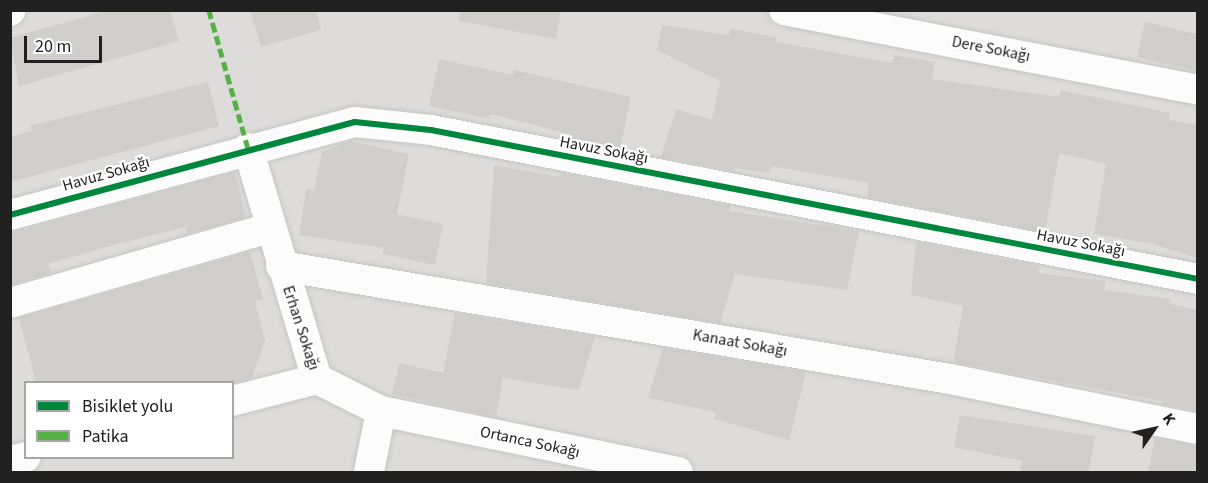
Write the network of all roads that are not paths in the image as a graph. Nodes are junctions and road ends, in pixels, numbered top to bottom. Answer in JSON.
{"nodes":[{"id":1,"x":784,"y":10,"type":"edge"},
{"id":2,"x":1197,"y":90,"type":"edge"},
{"id":3,"x":248,"y":148,"type":"junction"},
{"id":4,"x":10,"y":215,"type":"edge"},
{"id":5,"x":270,"y":228,"type":"junction"},
{"id":6,"x":281,"y":266,"type":"junction"},
{"id":7,"x":1197,"y":279,"type":"edge"},
{"id":8,"x":10,"y":303,"type":"edge"},
{"id":9,"x":317,"y":379,"type":"junction"},
{"id":10,"x":234,"y":400,"type":"edge"},
{"id":11,"x":381,"y":411,"type":"junction"},
{"id":12,"x":1197,"y":429,"type":"edge"},
{"id":13,"x":369,"y":472,"type":"edge"},
{"id":14,"x":678,"y":472,"type":"edge"}],
"edges":[{"from":1,"to":2,"type":"street","name":"Dere Sokağı"},
{"from":3,"to":4,"type":"street","name":"Havuz Sokağı"},
{"from":3,"to":5,"type":"street","name":"Erhan Sokağı"},
{"from":3,"to":7,"type":"street","name":"Havuz Sokağı"},
{"from":5,"to":6,"type":"street","name":"Erhan Sokağı"},
{"from":5,"to":8,"type":"street"},
{"from":6,"to":9,"type":"street","name":"Erhan Sokağı"},
{"from":6,"to":12,"type":"street","name":"Kanaat Sokağı"},
{"from":9,"to":10,"type":"street"},
{"from":9,"to":11,"type":"street","name":"Erhan Sokağı"},
{"from":11,"to":13,"type":"street"},
{"from":11,"to":14,"type":"street","name":"Ortanca Sokağı"}]}
